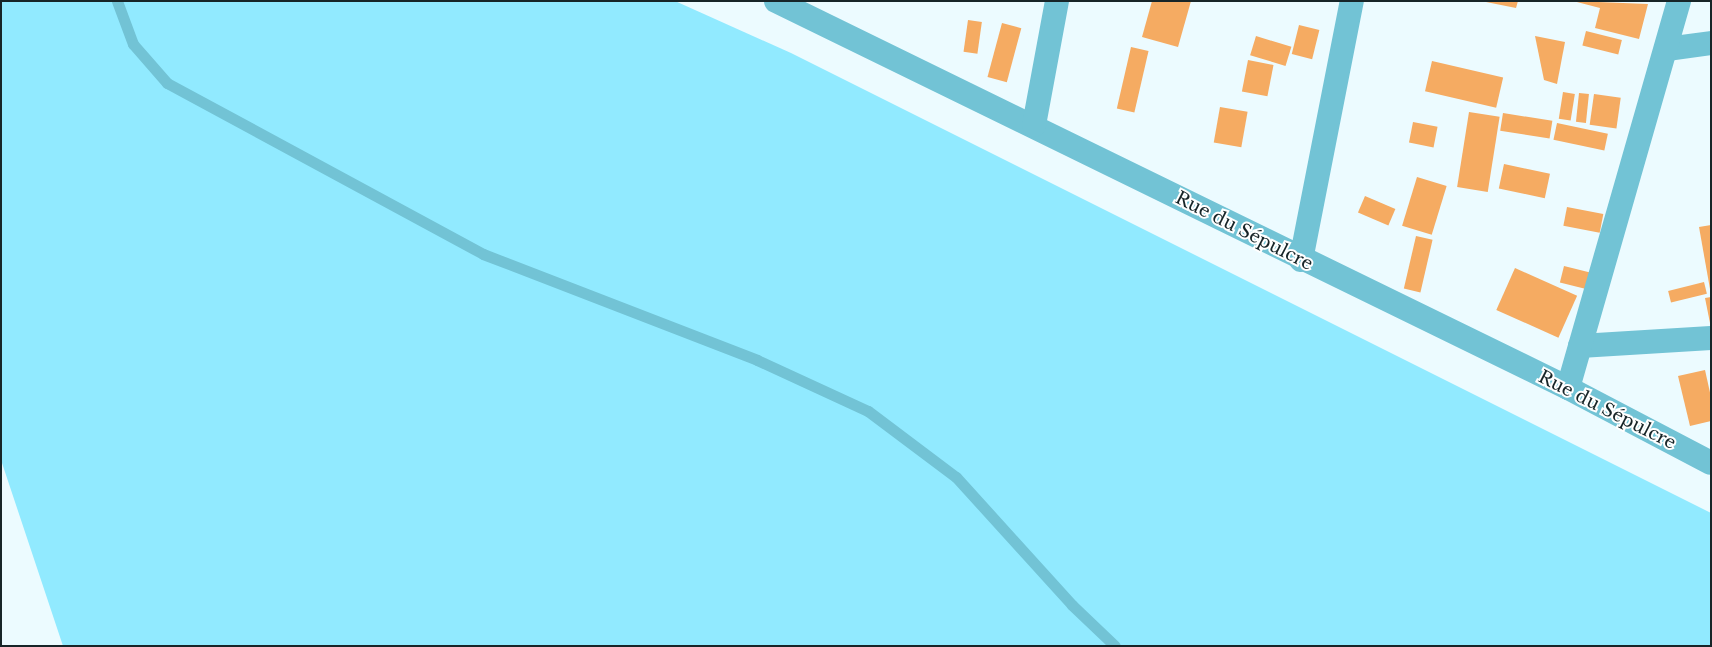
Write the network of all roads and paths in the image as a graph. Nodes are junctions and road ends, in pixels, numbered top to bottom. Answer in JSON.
{"nodes":[{"id":1,"x":117,"y":1,"type":"edge"},
{"id":2,"x":776,"y":1,"type":"edge"},
{"id":3,"x":1057,"y":1,"type":"edge"},
{"id":4,"x":1352,"y":1,"type":"edge"},
{"id":5,"x":1679,"y":1,"type":"edge"},
{"id":6,"x":1711,"y":43,"type":"edge"},
{"id":7,"x":1668,"y":50,"type":"junction"},
{"id":8,"x":1034,"y":125,"type":"junction"},
{"id":9,"x":1301,"y":260,"type":"junction"},
{"id":10,"x":1711,"y":338,"type":"edge"},
{"id":11,"x":1580,"y":346,"type":"junction"},
{"id":12,"x":1568,"y":388,"type":"junction"},
{"id":13,"x":1711,"y":463,"type":"edge"},
{"id":14,"x":1115,"y":646,"type":"edge"}],
"edges":[{"from":1,"to":14,"type":"lane"},
{"from":2,"to":8,"type":"street","name":"Rue du Sépulcre"},
{"from":3,"to":8,"type":"street"},
{"from":4,"to":9,"type":"street"},
{"from":5,"to":7,"type":"street"},
{"from":6,"to":7,"type":"street"},
{"from":7,"to":11,"type":"street"},
{"from":8,"to":9,"type":"street","name":"Rue du Sépulcre"},
{"from":9,"to":12,"type":"street","name":"Rue du Sépulcre"},
{"from":10,"to":11,"type":"street"},
{"from":11,"to":12,"type":"street"},
{"from":12,"to":13,"type":"street","name":"Rue du Sépulcre"}]}
